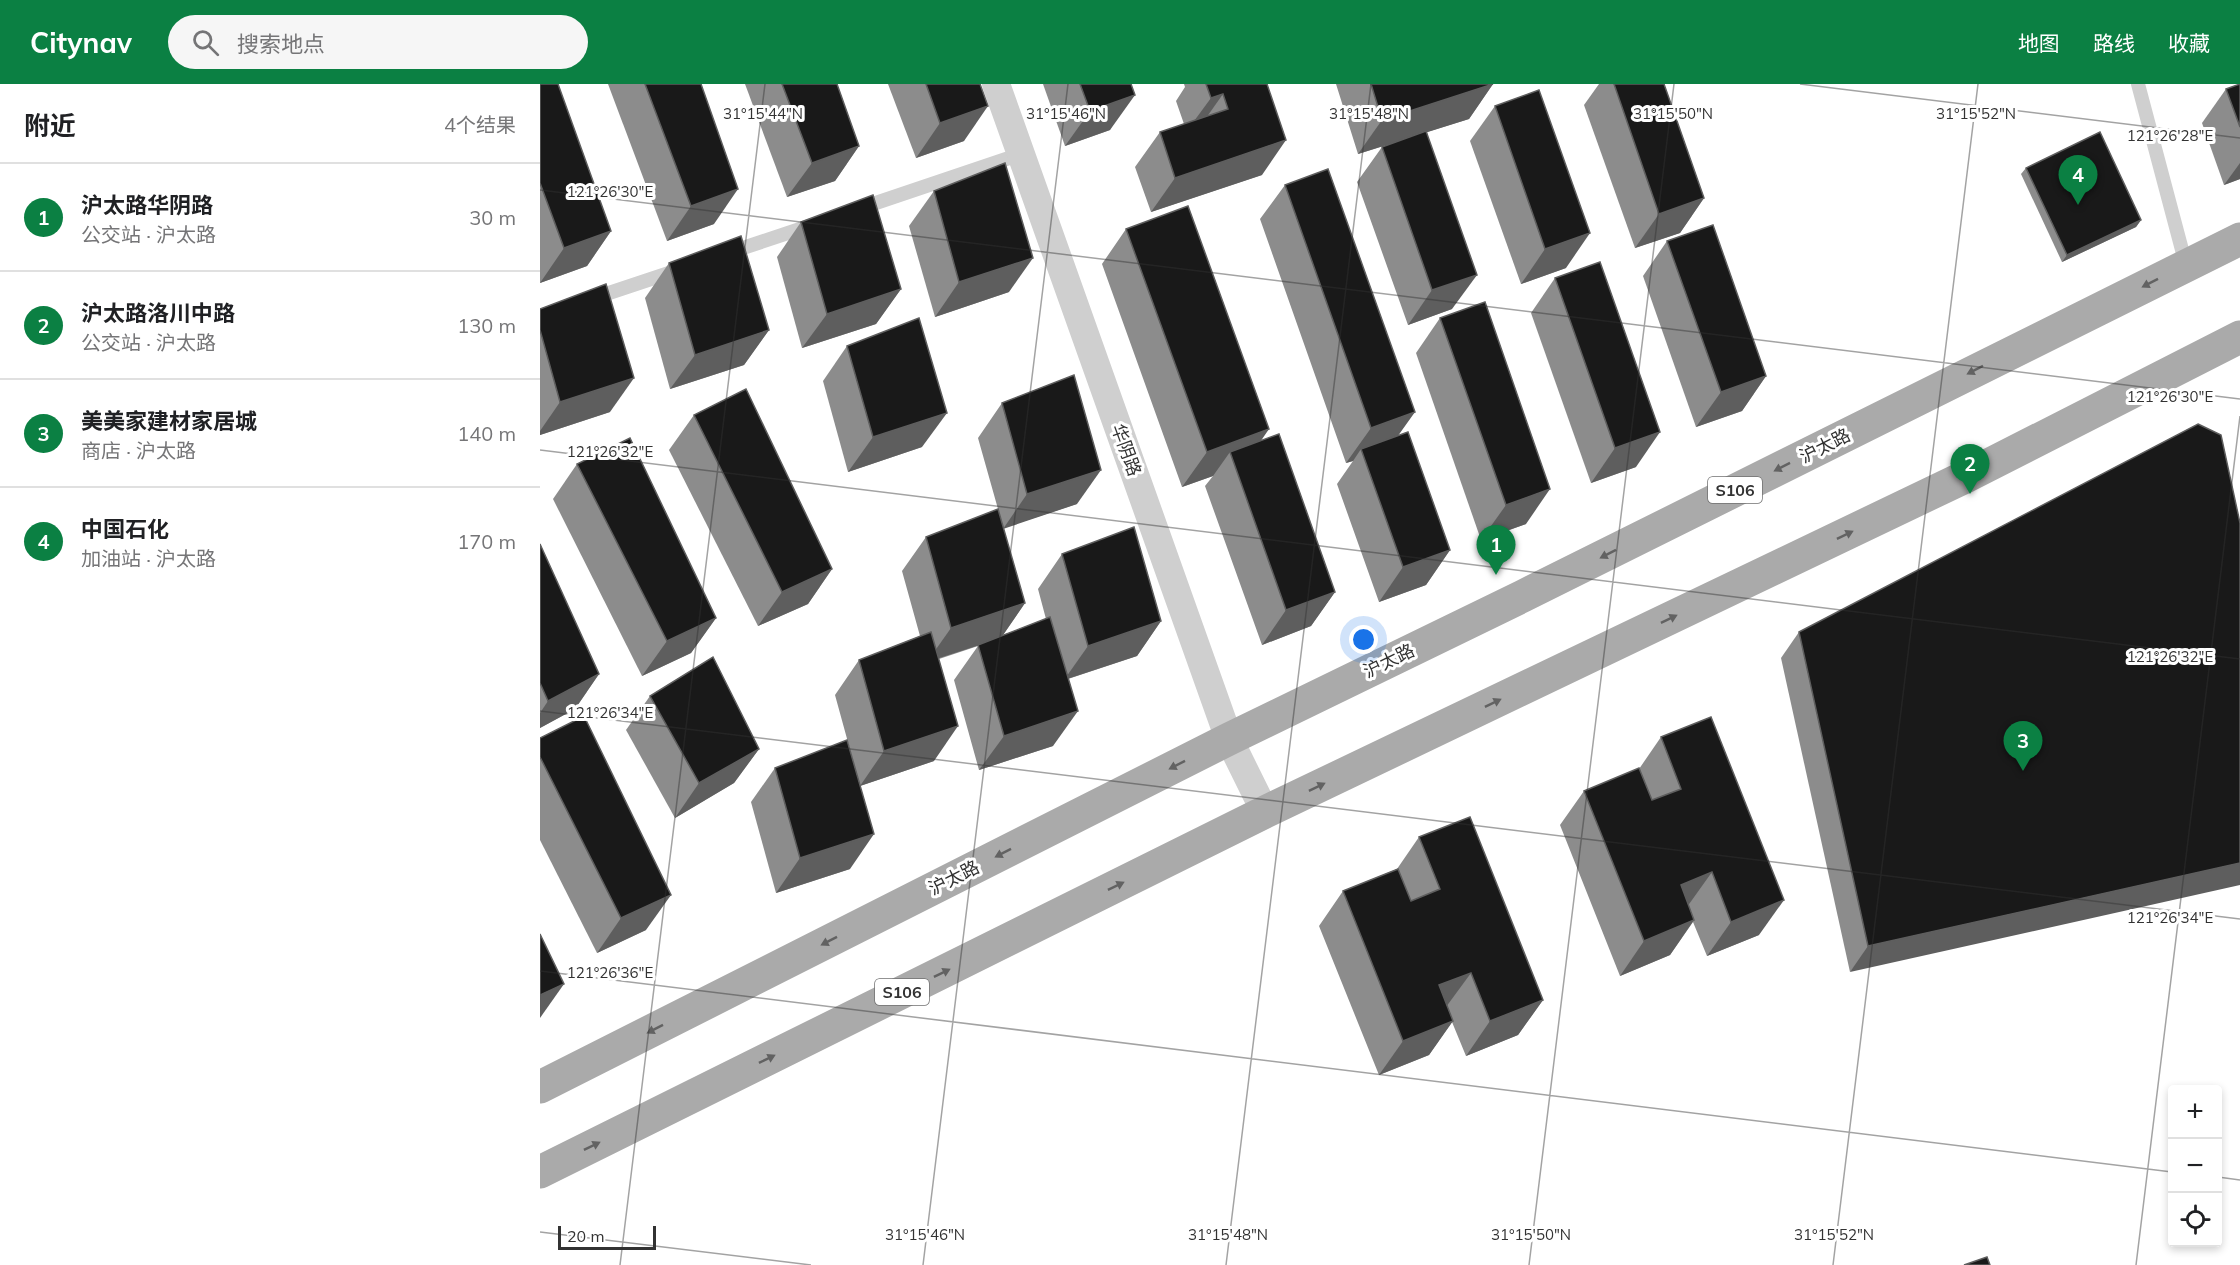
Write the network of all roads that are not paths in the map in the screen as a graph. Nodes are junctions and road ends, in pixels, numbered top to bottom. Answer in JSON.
{"nodes":[{"id":1,"x":996,"y":84,"type":"edge"},
{"id":2,"x":2138,"y":84,"type":"edge"},
{"id":3,"x":1021,"y":154,"type":"junction"},
{"id":4,"x":843,"y":214,"type":"edge"},
{"id":5,"x":821,"y":222,"type":"edge"},
{"id":6,"x":2240,"y":239,"type":"edge"},
{"id":7,"x":710,"y":259,"type":"edge"},
{"id":8,"x":2186,"y":266,"type":"junction"},
{"id":9,"x":687,"y":267,"type":"edge"},
{"id":10,"x":576,"y":304,"type":"edge"},
{"id":11,"x":2240,"y":337,"type":"edge"},
{"id":12,"x":1229,"y":739,"type":"junction"},
{"id":13,"x":1264,"y":812,"type":"junction"},
{"id":14,"x":540,"y":1087,"type":"edge"},
{"id":15,"x":540,"y":1172,"type":"edge"}],
"edges":[{"from":1,"to":3,"type":"street","name":"华阴路"},
{"from":2,"to":8,"type":"lane"},
{"from":3,"to":4,"type":"lane"},
{"from":3,"to":12,"type":"street","name":"华阴路"},
{"from":5,"to":7,"type":"lane"},
{"from":6,"to":8,"type":"main road","name":"沪太路","number":"S106"},
{"from":8,"to":12,"type":"main road","name":"沪太路","number":"S106","one_way":true},
{"from":9,"to":10,"type":"lane"},
{"from":13,"to":11,"type":"main road","number":"S106","one_way":true},
{"from":12,"to":13,"type":"street","name":"华阴路"},
{"from":12,"to":14,"type":"main road","name":"沪太路","number":"S106","one_way":true},
{"from":15,"to":13,"type":"main road","number":"S106","one_way":true}]}
